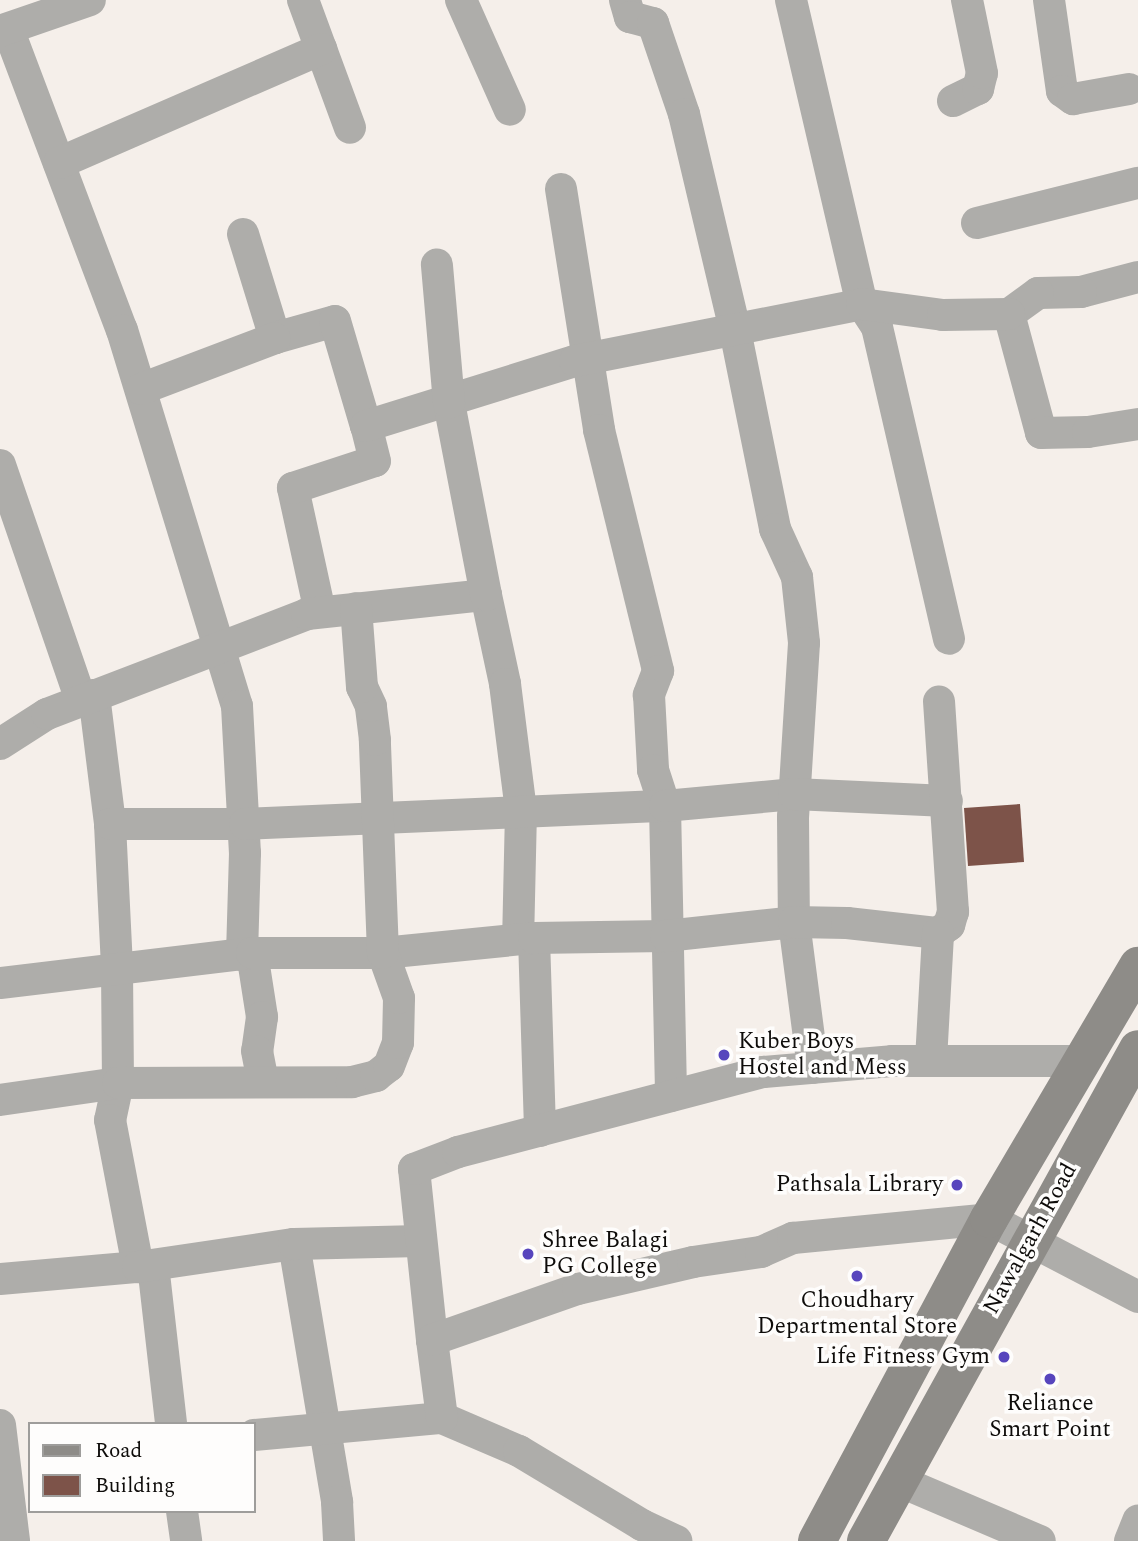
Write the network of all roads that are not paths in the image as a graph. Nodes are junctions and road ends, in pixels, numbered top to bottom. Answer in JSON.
{"nodes":[{"id":1,"x":90,"y":0,"type":"edge"},
{"id":2,"x":303,"y":0,"type":"edge"},
{"id":3,"x":460,"y":0,"type":"edge"},
{"id":4,"x":625,"y":0,"type":"edge"},
{"id":5,"x":791,"y":0,"type":"edge"},
{"id":6,"x":967,"y":0,"type":"edge"},
{"id":7,"x":1049,"y":0,"type":"edge"},
{"id":8,"x":4,"y":30,"type":"edge"},
{"id":9,"x":321,"y":49,"type":"junction"},
{"id":10,"x":1129,"y":89,"type":"dead end"},
{"id":11,"x":953,"y":101,"type":"dead end"},
{"id":12,"x":510,"y":110,"type":"dead end"},
{"id":13,"x":350,"y":128,"type":"dead end"},
{"id":14,"x":59,"y":163,"type":"junction"},
{"id":15,"x":1138,"y":183,"type":"edge"},
{"id":16,"x":561,"y":189,"type":"dead end"},
{"id":17,"x":977,"y":223,"type":"dead end"},
{"id":18,"x":243,"y":234,"type":"dead end"},
{"id":19,"x":437,"y":265,"type":"dead end"},
{"id":20,"x":1138,"y":277,"type":"edge"},
{"id":21,"x":862,"y":304,"type":"junction"},
{"id":22,"x":1009,"y":314,"type":"junction"},
{"id":23,"x":735,"y":330,"type":"junction"},
{"id":24,"x":275,"y":338,"type":"junction"},
{"id":25,"x":587,"y":359,"type":"junction"},
{"id":26,"x":141,"y":389,"type":"junction"},
{"id":27,"x":449,"y":403,"type":"junction"},
{"id":28,"x":1138,"y":424,"type":"edge"},
{"id":29,"x":366,"y":426,"type":"junction"},
{"id":30,"x":0,"y":465,"type":"edge"},
{"id":31,"x":486,"y":594,"type":"junction"},
{"id":32,"x":356,"y":608,"type":"junction"},
{"id":33,"x":320,"y":612,"type":"junction"},
{"id":34,"x":949,"y":639,"type":"dead end"},
{"id":35,"x":221,"y":645,"type":"junction"},
{"id":36,"x":87,"y":697,"type":"junction"},
{"id":37,"x":939,"y":701,"type":"dead end"},
{"id":38,"x":0,"y":744,"type":"edge"},
{"id":39,"x":794,"y":794,"type":"junction"},
{"id":40,"x":947,"y":801,"type":"junction"},
{"id":41,"x":664,"y":806,"type":"junction"},
{"id":42,"x":521,"y":811,"type":"junction"},
{"id":43,"x":378,"y":816,"type":"junction"},
{"id":44,"x":110,"y":824,"type":"junction"},
{"id":45,"x":245,"y":824,"type":"junction"},
{"id":46,"x":794,"y":922,"type":"junction"},
{"id":47,"x":938,"y":933,"type":"junction"},
{"id":48,"x":666,"y":936,"type":"junction"},
{"id":49,"x":526,"y":939,"type":"junction"},
{"id":50,"x":383,"y":953,"type":"junction"},
{"id":51,"x":247,"y":954,"type":"junction"},
{"id":52,"x":1138,"y":966,"type":"edge"},
{"id":53,"x":117,"y":969,"type":"junction"},
{"id":54,"x":0,"y":983,"type":"edge"},
{"id":55,"x":1138,"y":1049,"type":"edge"},
{"id":56,"x":931,"y":1060,"type":"junction"},
{"id":57,"x":1081,"y":1061,"type":"junction"},
{"id":58,"x":813,"y":1068,"type":"junction"},
{"id":59,"x":263,"y":1081,"type":"junction"},
{"id":60,"x":118,"y":1083,"type":"junction"},
{"id":61,"x":671,"y":1096,"type":"junction"},
{"id":62,"x":0,"y":1100,"type":"edge"},
{"id":63,"x":540,"y":1131,"type":"junction"},
{"id":64,"x":989,"y":1219,"type":"junction"},
{"id":65,"x":420,"y":1241,"type":"junction"},
{"id":66,"x":1027,"y":1243,"type":"junction"},
{"id":67,"x":294,"y":1244,"type":"junction"},
{"id":68,"x":146,"y":1266,"type":"junction"},
{"id":69,"x":0,"y":1279,"type":"edge"},
{"id":70,"x":1138,"y":1297,"type":"edge"},
{"id":71,"x":432,"y":1339,"type":"junction"},
{"id":72,"x":442,"y":1418,"type":"junction"},
{"id":73,"x":171,"y":1422,"type":"edge"},
{"id":74,"x":0,"y":1425,"type":"edge"},
{"id":75,"x":324,"y":1428,"type":"junction"},
{"id":76,"x":256,"y":1435,"type":"edge"},
{"id":77,"x":17,"y":1463,"type":"edge"},
{"id":78,"x":899,"y":1481,"type":"junction"},
{"id":79,"x":182,"y":1513,"type":"edge"},
{"id":80,"x":8,"y":1521,"type":"edge"},
{"id":81,"x":1138,"y":1521,"type":"edge"},
{"id":82,"x":186,"y":1541,"type":"edge"},
{"id":83,"x":339,"y":1541,"type":"edge"},
{"id":84,"x":677,"y":1541,"type":"edge"},
{"id":85,"x":817,"y":1541,"type":"edge"},
{"id":86,"x":866,"y":1541,"type":"edge"},
{"id":87,"x":1040,"y":1541,"type":"edge"},
{"id":88,"x":1130,"y":1541,"type":"edge"}],
"edges":[{"from":1,"to":8,"type":"street"},
{"from":2,"to":9,"type":"street"},
{"from":3,"to":12,"type":"street"},
{"from":4,"to":23,"type":"street"},
{"from":5,"to":21,"type":"street"},
{"from":6,"to":11,"type":"street"},
{"from":7,"to":10,"type":"street"},
{"from":8,"to":14,"type":"street"},
{"from":9,"to":13,"type":"street"},
{"from":9,"to":14,"type":"street"},
{"from":14,"to":26,"type":"street"},
{"from":15,"to":17,"type":"street"},
{"from":16,"to":25,"type":"street"},
{"from":18,"to":24,"type":"street"},
{"from":19,"to":27,"type":"street"},
{"from":20,"to":22,"type":"street"},
{"from":21,"to":22,"type":"street"},
{"from":21,"to":23,"type":"street"},
{"from":21,"to":34,"type":"street"},
{"from":22,"to":28,"type":"street"},
{"from":23,"to":25,"type":"street"},
{"from":23,"to":39,"type":"street"},
{"from":24,"to":26,"type":"street"},
{"from":24,"to":29,"type":"street"},
{"from":25,"to":27,"type":"street"},
{"from":25,"to":41,"type":"street"},
{"from":26,"to":35,"type":"street"},
{"from":27,"to":29,"type":"street"},
{"from":27,"to":31,"type":"street"},
{"from":29,"to":33,"type":"street"},
{"from":30,"to":36,"type":"street"},
{"from":31,"to":32,"type":"street"},
{"from":31,"to":42,"type":"street"},
{"from":32,"to":33,"type":"street"},
{"from":32,"to":43,"type":"street"},
{"from":33,"to":35,"type":"street"},
{"from":35,"to":36,"type":"street"},
{"from":35,"to":45,"type":"street"},
{"from":36,"to":38,"type":"street"},
{"from":36,"to":44,"type":"street"},
{"from":37,"to":40,"type":"street"},
{"from":39,"to":40,"type":"street"},
{"from":39,"to":41,"type":"street"},
{"from":39,"to":46,"type":"street"},
{"from":40,"to":47,"type":"street"},
{"from":41,"to":42,"type":"street"},
{"from":41,"to":48,"type":"street"},
{"from":42,"to":43,"type":"street"},
{"from":42,"to":49,"type":"street"},
{"from":43,"to":45,"type":"street"},
{"from":43,"to":50,"type":"street"},
{"from":44,"to":45,"type":"street"},
{"from":44,"to":53,"type":"street"},
{"from":45,"to":51,"type":"street"},
{"from":46,"to":47,"type":"street"},
{"from":46,"to":48,"type":"street"},
{"from":46,"to":58,"type":"street"},
{"from":47,"to":56,"type":"street"},
{"from":48,"to":49,"type":"street"},
{"from":48,"to":61,"type":"street"},
{"from":49,"to":50,"type":"street"},
{"from":49,"to":63,"type":"street"},
{"from":50,"to":51,"type":"street"},
{"from":50,"to":59,"type":"street"},
{"from":51,"to":53,"type":"street"},
{"from":51,"to":59,"type":"street"},
{"from":52,"to":57,"type":"street"},
{"from":53,"to":54,"type":"street"},
{"from":53,"to":60,"type":"street"},
{"from":55,"to":66,"type":"street","name":"Nawalgarh Road"},
{"from":56,"to":57,"type":"street"},
{"from":56,"to":58,"type":"street"},
{"from":57,"to":64,"type":"street"},
{"from":58,"to":61,"type":"street"},
{"from":59,"to":60,"type":"street"},
{"from":60,"to":62,"type":"street"},
{"from":60,"to":68,"type":"street"},
{"from":61,"to":63,"type":"street"},
{"from":63,"to":65,"type":"street"},
{"from":64,"to":66,"type":"street"},
{"from":64,"to":71,"type":"street"},
{"from":64,"to":85,"type":"street"},
{"from":65,"to":67,"type":"street"},
{"from":65,"to":71,"type":"street"},
{"from":66,"to":70,"type":"street"},
{"from":66,"to":78,"type":"street","name":"Nawalgarh Road"},
{"from":67,"to":68,"type":"street"},
{"from":67,"to":75,"type":"street"},
{"from":68,"to":69,"type":"street"},
{"from":68,"to":73,"type":"street"},
{"from":71,"to":72,"type":"street"},
{"from":72,"to":75,"type":"street"},
{"from":72,"to":84,"type":"street"},
{"from":74,"to":77,"type":"street"},
{"from":75,"to":76,"type":"street"},
{"from":75,"to":83,"type":"street"},
{"from":77,"to":80,"type":"street"},
{"from":78,"to":86,"type":"street","name":"Nawalgarh Road"},
{"from":78,"to":87,"type":"street"},
{"from":79,"to":82,"type":"street"},
{"from":81,"to":88,"type":"street"}]}
